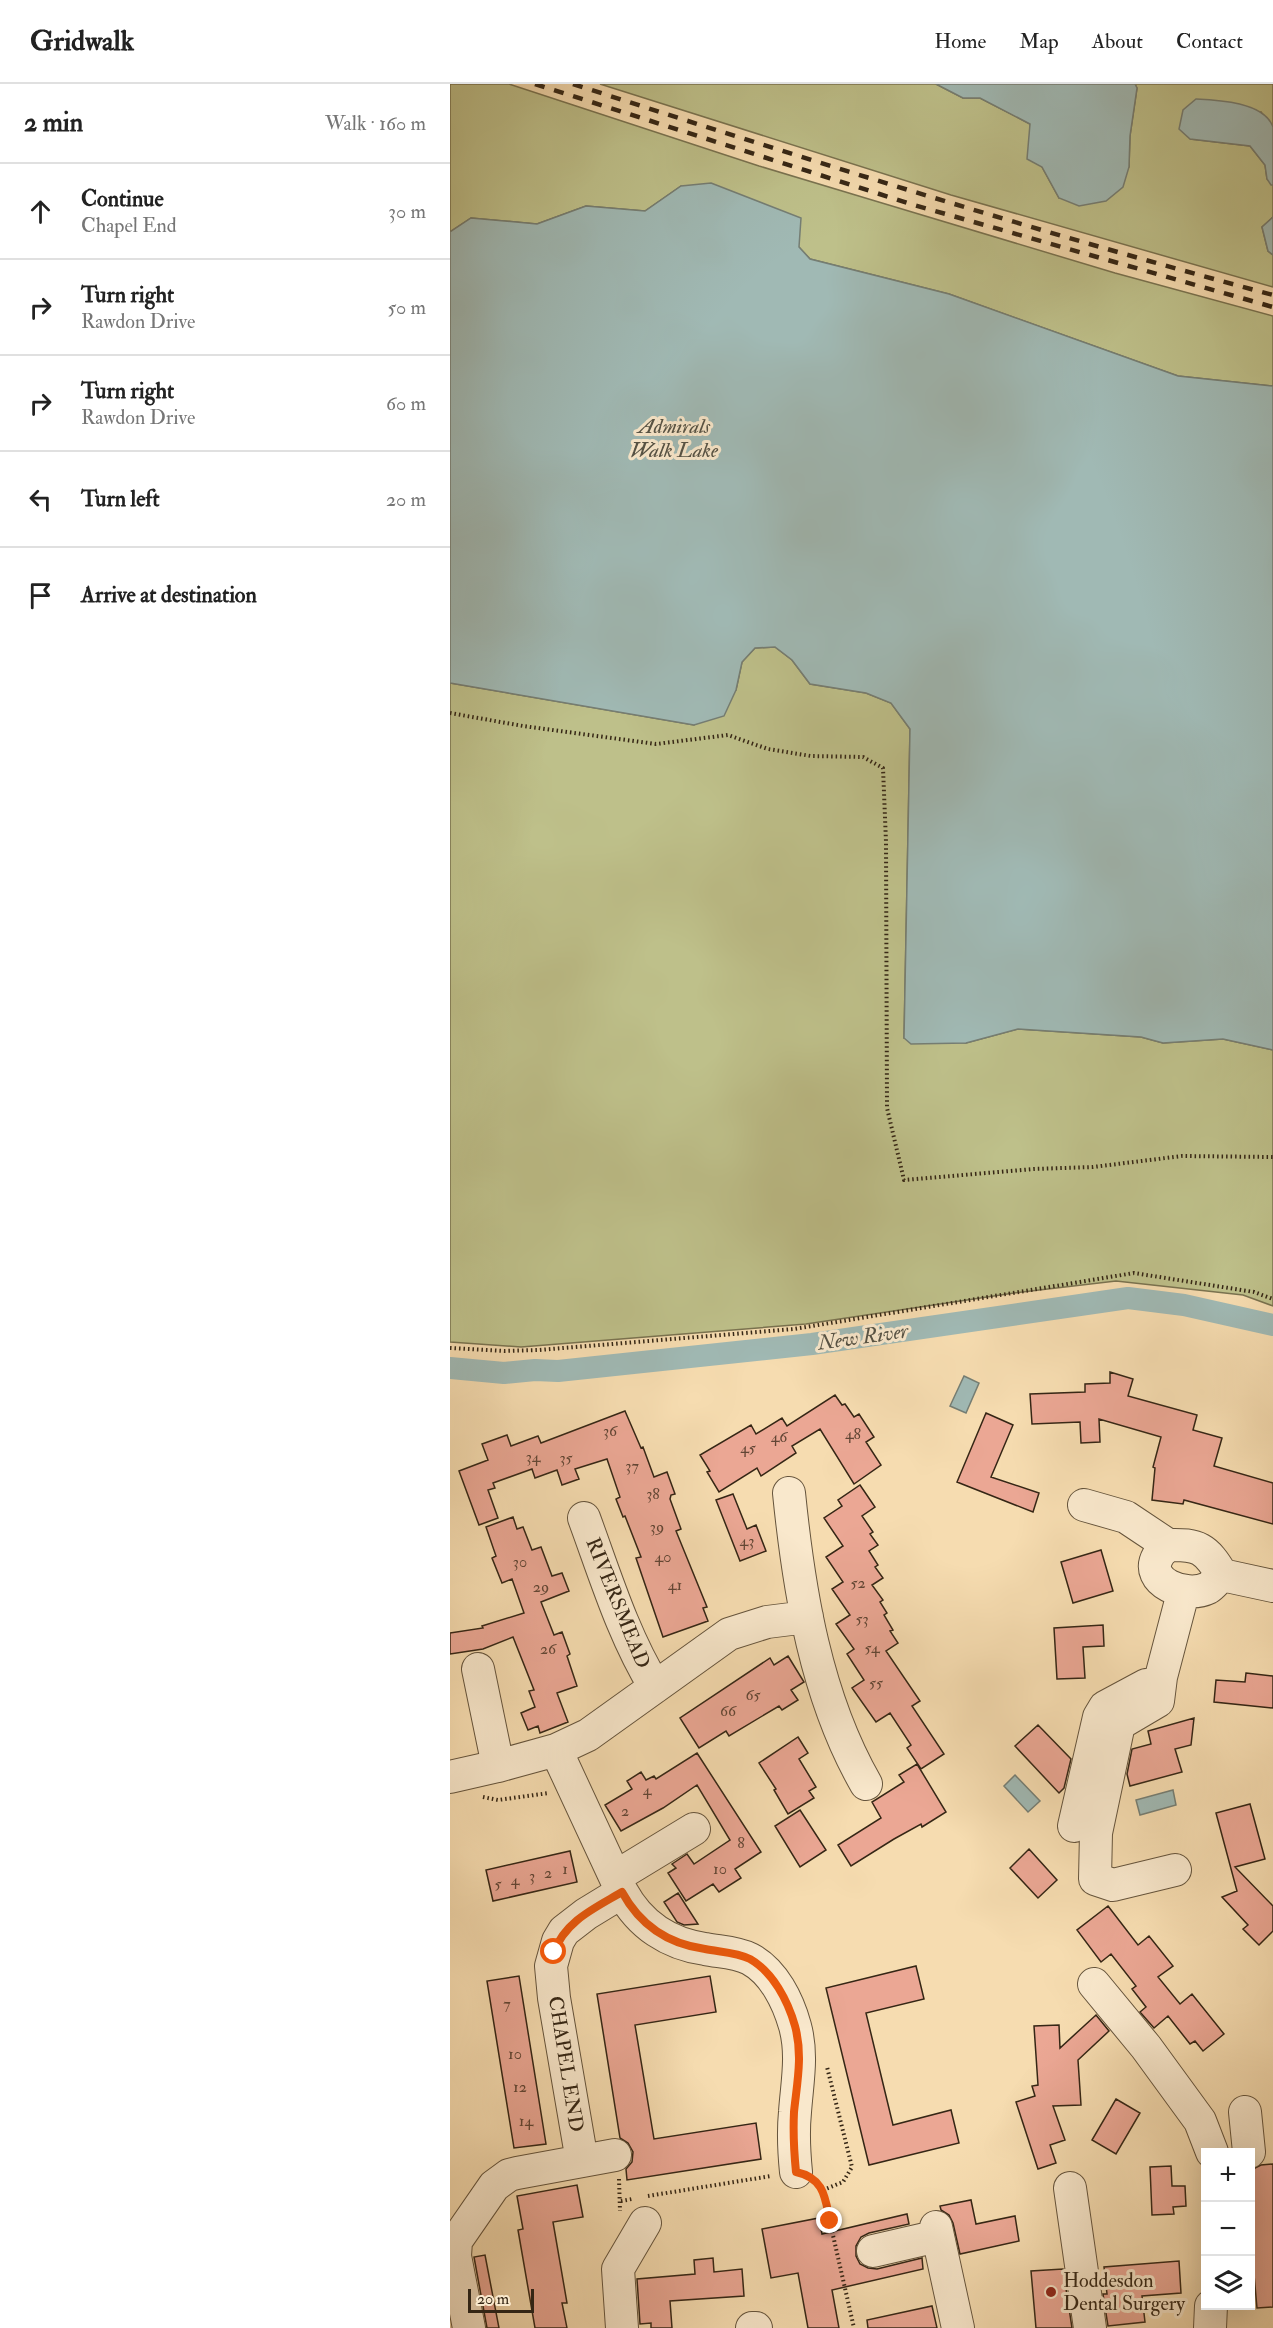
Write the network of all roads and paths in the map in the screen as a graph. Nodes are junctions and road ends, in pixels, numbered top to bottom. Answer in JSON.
{"nodes":[{"id":1,"x":450,"y":713,"type":"edge"},
{"id":2,"x":1273,"y":1157,"type":"edge"},
{"id":3,"x":1273,"y":1299,"type":"edge"},
{"id":4,"x":450,"y":1348,"type":"edge"},
{"id":5,"x":789,"y":1492,"type":"dead end"},
{"id":6,"x":1084,"y":1505,"type":"dead end"},
{"id":7,"x":584,"y":1518,"type":"dead end"},
{"id":8,"x":1168,"y":1545,"type":"junction"},
{"id":9,"x":1222,"y":1575,"type":"junction"},
{"id":10,"x":1273,"y":1586,"type":"edge"},
{"id":11,"x":1183,"y":1593,"type":"junction"},
{"id":12,"x":807,"y":1617,"type":"junction"},
{"id":13,"x":478,"y":1669,"type":"dead end"},
{"id":14,"x":1161,"y":1677,"type":"junction"},
{"id":15,"x":655,"y":1687,"type":"junction"},
{"id":16,"x":555,"y":1750,"type":"junction"},
{"id":17,"x":498,"y":1766,"type":"junction"},
{"id":18,"x":450,"y":1777,"type":"edge"},
{"id":19,"x":866,"y":1784,"type":"dead end"},
{"id":20,"x":574,"y":1789,"type":"junction"},
{"id":21,"x":1074,"y":1826,"type":"dead end"},
{"id":22,"x":694,"y":1829,"type":"dead end"},
{"id":23,"x":1175,"y":1870,"type":"dead end"},
{"id":24,"x":618,"y":1885,"type":"junction"},
{"id":25,"x":1094,"y":1984,"type":"dead end"},
{"id":26,"x":1245,"y":2112,"type":"dead end"},
{"id":27,"x":1210,"y":2148,"type":"edge"},
{"id":28,"x":1249,"y":2148,"type":"edge"},
{"id":29,"x":1255,"y":2154,"type":"edge"},
{"id":30,"x":615,"y":2155,"type":"dead end"},
{"id":31,"x":1273,"y":2156,"type":"edge"},
{"id":32,"x":582,"y":2161,"type":"junction"},
{"id":33,"x":796,"y":2172,"type":"junction"},
{"id":34,"x":1070,"y":2188,"type":"dead end"},
{"id":35,"x":621,"y":2201,"type":"dead end"},
{"id":36,"x":641,"y":2206,"type":"junction"},
{"id":37,"x":873,"y":2251,"type":"dead end"},
{"id":38,"x":1211,"y":2310,"type":"edge"},
{"id":39,"x":469,"y":2328,"type":"edge"},
{"id":40,"x":622,"y":2328,"type":"edge"},
{"id":41,"x":854,"y":2328,"type":"edge"},
{"id":42,"x":958,"y":2328,"type":"edge"},
{"id":43,"x":1090,"y":2328,"type":"edge"},
{"id":44,"x":1210,"y":2328,"type":"edge"}],
"edges":[{"from":1,"to":2,"type":"path"},
{"from":3,"to":4,"type":"path"},
{"from":5,"to":12,"type":"street"},
{"from":6,"to":8,"type":"street"},
{"from":7,"to":15,"type":"street","name":"RIVERSMEAD"},
{"from":8,"to":9,"type":"street"},
{"from":8,"to":11,"type":"street"},
{"from":9,"to":10,"type":"street"},
{"from":9,"to":11,"type":"street"},
{"from":11,"to":14,"type":"street"},
{"from":12,"to":15,"type":"street","name":"RIVERSMEAD"},
{"from":12,"to":19,"type":"street"},
{"from":13,"to":17,"type":"street"},
{"from":14,"to":21,"type":"street"},
{"from":14,"to":23,"type":"street"},
{"from":15,"to":16,"type":"street","name":"RIVERSMEAD"},
{"from":16,"to":17,"type":"street","name":"RIVERSMEAD"},
{"from":16,"to":20,"type":"street"},
{"from":17,"to":18,"type":"street","name":"RIVERSMEAD"},
{"from":18,"to":20,"type":"path"},
{"from":20,"to":24,"type":"street"},
{"from":22,"to":24,"type":"street","name":"CHAPEL END"},
{"from":24,"to":32,"type":"street","name":"CHAPEL END"},
{"from":24,"to":33,"type":"street"},
{"from":25,"to":27,"type":"street"},
{"from":26,"to":28,"type":"street"},
{"from":29,"to":31,"type":"street"},
{"from":30,"to":32,"type":"street"},
{"from":32,"to":39,"type":"street"},
{"from":33,"to":36,"type":"path"},
{"from":33,"to":41,"type":"path"},
{"from":34,"to":43,"type":"street"},
{"from":35,"to":36,"type":"path"},
{"from":36,"to":40,"type":"street"},
{"from":37,"to":42,"type":"street"},
{"from":38,"to":44,"type":"street"}]}
